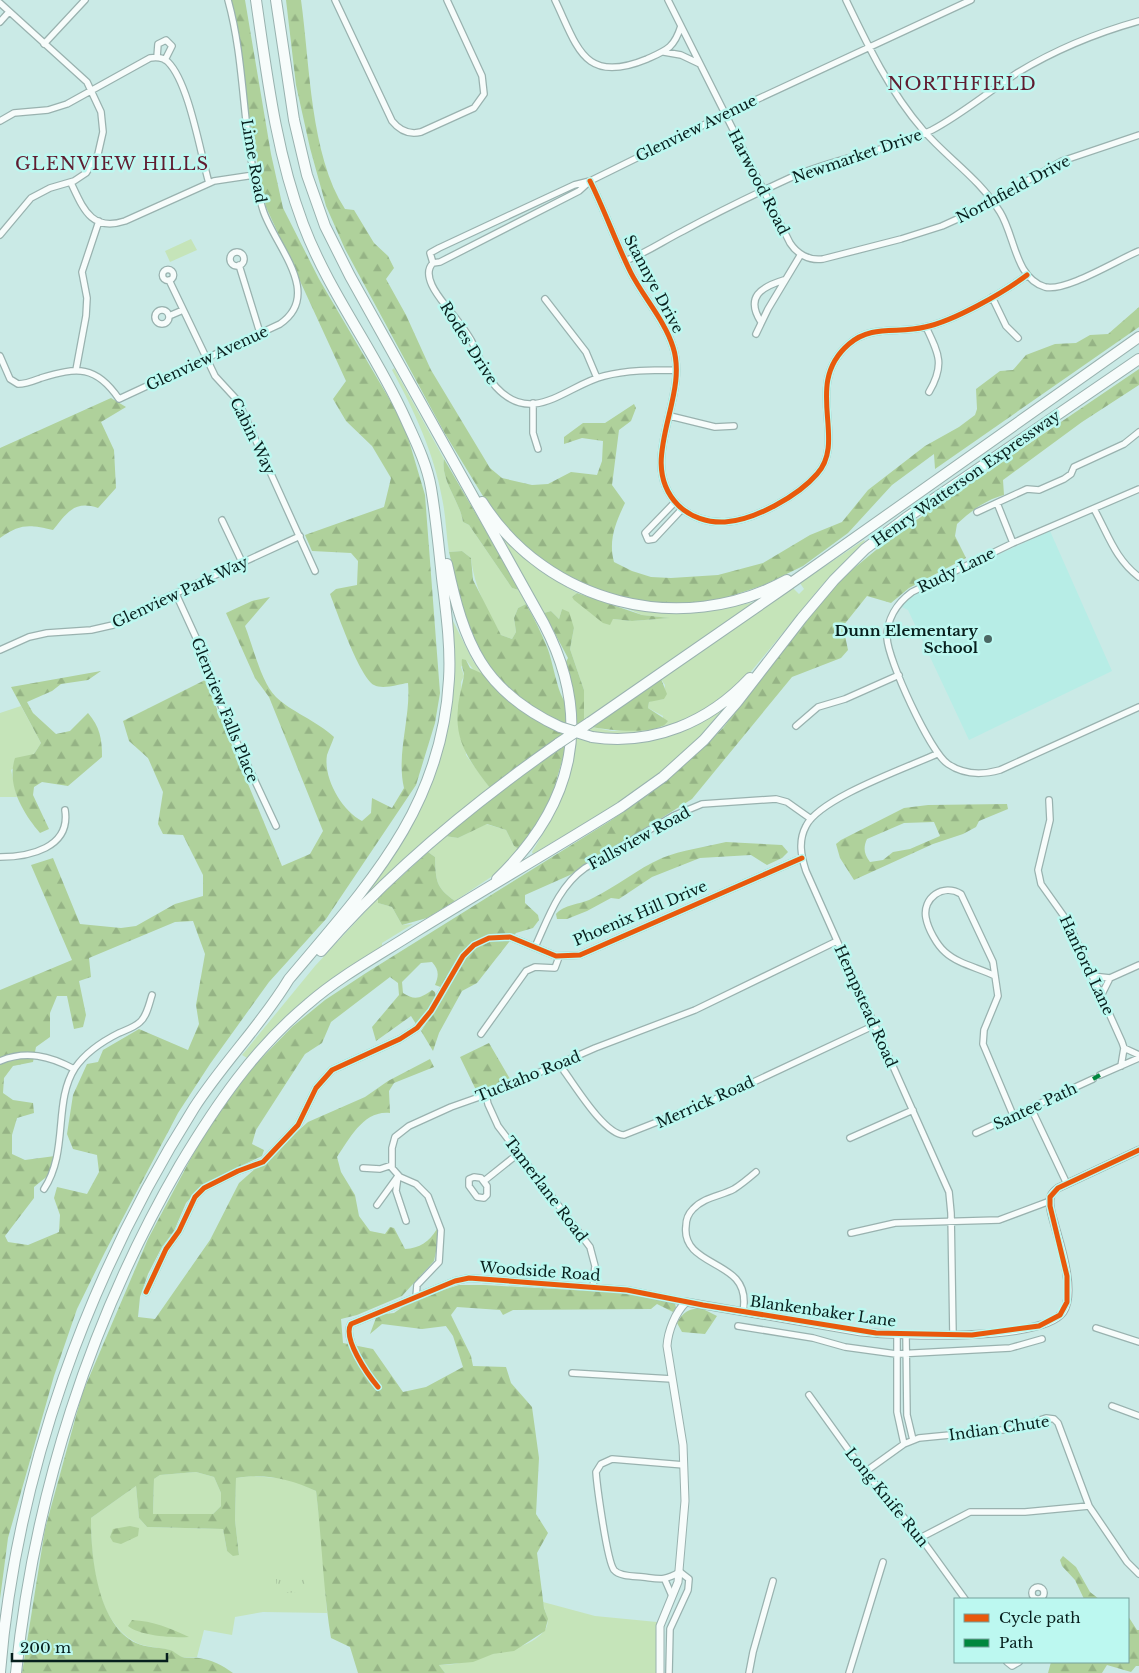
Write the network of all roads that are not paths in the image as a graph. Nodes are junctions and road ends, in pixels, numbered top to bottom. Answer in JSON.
{"nodes":[{"id":1,"x":85,"y":0,"type":"edge"},
{"id":2,"x":228,"y":0,"type":"edge"},
{"id":3,"x":256,"y":0,"type":"edge"},
{"id":4,"x":276,"y":0,"type":"edge"},
{"id":5,"x":335,"y":0,"type":"edge"},
{"id":6,"x":447,"y":0,"type":"edge"},
{"id":7,"x":555,"y":0,"type":"edge"},
{"id":8,"x":668,"y":0,"type":"edge"},
{"id":9,"x":846,"y":0,"type":"edge"},
{"id":10,"x":971,"y":0,"type":"edge"},
{"id":11,"x":0,"y":3,"type":"edge"},
{"id":12,"x":0,"y":9,"type":"edge"},
{"id":13,"x":8,"y":13,"type":"junction"},
{"id":14,"x":1139,"y":21,"type":"edge"},
{"id":15,"x":0,"y":22,"type":"edge"},
{"id":16,"x":681,"y":26,"type":"junction"},
{"id":17,"x":44,"y":44,"type":"junction"},
{"id":18,"x":869,"y":48,"type":"junction"},
{"id":19,"x":664,"y":52,"type":"junction"},
{"id":20,"x":700,"y":64,"type":"junction"},
{"id":21,"x":92,"y":90,"type":"junction"},
{"id":22,"x":725,"y":114,"type":"junction"},
{"id":23,"x":0,"y":121,"type":"edge"},
{"id":24,"x":925,"y":132,"type":"junction"},
{"id":25,"x":1139,"y":135,"type":"edge"},
{"id":26,"x":254,"y":175,"type":"junction"},
{"id":27,"x":590,"y":181,"type":"junction"},
{"id":28,"x":209,"y":182,"type":"junction"},
{"id":29,"x":70,"y":183,"type":"junction"},
{"id":30,"x":763,"y":192,"type":"junction"},
{"id":31,"x":992,"y":201,"type":"junction"},
{"id":32,"x":98,"y":221,"type":"junction"},
{"id":33,"x":0,"y":235,"type":"edge"},
{"id":34,"x":1139,"y":251,"type":"edge"},
{"id":35,"x":801,"y":254,"type":"junction"},
{"id":36,"x":625,"y":261,"type":"junction"},
{"id":37,"x":433,"y":263,"type":"junction"},
{"id":38,"x":239,"y":265,"type":"dead end"},
{"id":39,"x":1027,"y":275,"type":"junction"},
{"id":40,"x":170,"y":280,"type":"dead end"},
{"id":41,"x":784,"y":280,"type":"junction"},
{"id":42,"x":992,"y":297,"type":"junction"},
{"id":43,"x":545,"y":299,"type":"dead end"},
{"id":44,"x":183,"y":310,"type":"junction"},
{"id":45,"x":292,"y":314,"type":"joint"},
{"id":46,"x":169,"y":316,"type":"dead end"},
{"id":47,"x":760,"y":322,"type":"junction"},
{"id":48,"x":926,"y":327,"type":"junction"},
{"id":49,"x":260,"y":333,"type":"junction"},
{"id":50,"x":756,"y":334,"type":"dead end"},
{"id":51,"x":1139,"y":337,"type":"edge"},
{"id":52,"x":1018,"y":338,"type":"dead end"},
{"id":53,"x":0,"y":356,"type":"edge"},
{"id":54,"x":206,"y":358,"type":"junction"},
{"id":55,"x":1139,"y":359,"type":"edge"},
{"id":56,"x":76,"y":370,"type":"junction"},
{"id":57,"x":676,"y":370,"type":"junction"},
{"id":58,"x":598,"y":378,"type":"junction"},
{"id":59,"x":930,"y":392,"type":"dead end"},
{"id":60,"x":533,"y":403,"type":"junction"},
{"id":61,"x":670,"y":416,"type":"junction"},
{"id":62,"x":734,"y":426,"type":"dead end"},
{"id":63,"x":1139,"y":432,"type":"edge"},
{"id":64,"x":538,"y":449,"type":"dead end"},
{"id":65,"x":448,"y":452,"type":"junction"},
{"id":66,"x":431,"y":488,"type":"junction"},
{"id":67,"x":1139,"y":489,"type":"edge"},
{"id":68,"x":675,"y":502,"type":"junction"},
{"id":69,"x":996,"y":502,"type":"junction"},
{"id":70,"x":682,"y":509,"type":"junction"},
{"id":71,"x":1094,"y":509,"type":"junction"},
{"id":72,"x":977,"y":512,"type":"dead end"},
{"id":73,"x":222,"y":520,"type":"dead end"},
{"id":74,"x":300,"y":536,"type":"junction"},
{"id":75,"x":1014,"y":543,"type":"junction"},
{"id":76,"x":242,"y":562,"type":"junction"},
{"id":77,"x":817,"y":563,"type":"junction"},
{"id":78,"x":314,"y":571,"type":"dead end"},
{"id":79,"x":1139,"y":577,"type":"edge"},
{"id":80,"x":176,"y":594,"type":"junction"},
{"id":81,"x":788,"y":637,"type":"junction"},
{"id":82,"x":0,"y":650,"type":"edge"},
{"id":83,"x":899,"y":675,"type":"junction"},
{"id":84,"x":1139,"y":708,"type":"edge"},
{"id":85,"x":796,"y":726,"type":"dead end"},
{"id":86,"x":937,"y":754,"type":"junction"},
{"id":87,"x":1050,"y":800,"type":"dead end"},
{"id":88,"x":65,"y":810,"type":"dead end"},
{"id":89,"x":811,"y":819,"type":"junction"},
{"id":90,"x":276,"y":826,"type":"dead end"},
{"id":91,"x":0,"y":857,"type":"edge"},
{"id":92,"x":802,"y":858,"type":"junction"},
{"id":93,"x":490,"y":886,"type":"junction"},
{"id":94,"x":837,"y":942,"type":"junction"},
{"id":95,"x":534,"y":947,"type":"junction"},
{"id":96,"x":560,"y":957,"type":"junction"},
{"id":97,"x":1139,"y":965,"type":"edge"},
{"id":98,"x":995,"y":976,"type":"junction"},
{"id":99,"x":1092,"y":976,"type":"junction"},
{"id":100,"x":1110,"y":978,"type":"junction"},
{"id":101,"x":152,"y":995,"type":"dead end"},
{"id":102,"x":280,"y":996,"type":"junction"},
{"id":103,"x":1101,"y":996,"type":"junction"},
{"id":104,"x":875,"y":1025,"type":"junction"},
{"id":105,"x":480,"y":1034,"type":"dead end"},
{"id":106,"x":1124,"y":1048,"type":"junction"},
{"id":107,"x":1139,"y":1056,"type":"edge"},
{"id":108,"x":0,"y":1061,"type":"edge"},
{"id":109,"x":561,"y":1063,"type":"junction"},
{"id":110,"x":1121,"y":1066,"type":"junction"},
{"id":111,"x":74,"y":1069,"type":"junction"},
{"id":112,"x":1100,"y":1076,"type":"dead end"},
{"id":113,"x":1093,"y":1079,"type":"dead end"},
{"id":114,"x":486,"y":1095,"type":"junction"},
{"id":115,"x":1031,"y":1108,"type":"junction"},
{"id":116,"x":913,"y":1110,"type":"junction"},
{"id":117,"x":1012,"y":1116,"type":"junction"},
{"id":118,"x":976,"y":1133,"type":"dead end"},
{"id":119,"x":850,"y":1138,"type":"dead end"},
{"id":120,"x":1139,"y":1150,"type":"edge"},
{"id":121,"x":519,"y":1153,"type":"junction"},
{"id":122,"x":392,"y":1165,"type":"junction"},
{"id":123,"x":363,"y":1168,"type":"dead end"},
{"id":124,"x":756,"y":1172,"type":"dead end"},
{"id":125,"x":398,"y":1176,"type":"junction"},
{"id":126,"x":484,"y":1180,"type":"dead end"},
{"id":127,"x":1067,"y":1184,"type":"junction"},
{"id":128,"x":44,"y":1189,"type":"dead end"},
{"id":129,"x":1050,"y":1201,"type":"junction"},
{"id":130,"x":377,"y":1205,"type":"dead end"},
{"id":131,"x":406,"y":1221,"type":"dead end"},
{"id":132,"x":952,"y":1221,"type":"junction"},
{"id":133,"x":851,"y":1233,"type":"dead end"},
{"id":134,"x":593,"y":1287,"type":"junction"},
{"id":135,"x":146,"y":1292,"type":"dead end"},
{"id":136,"x":416,"y":1296,"type":"junction"},
{"id":137,"x":686,"y":1302,"type":"junction"},
{"id":138,"x":744,"y":1312,"type":"junction"},
{"id":139,"x":738,"y":1326,"type":"dead end"},
{"id":140,"x":1096,"y":1328,"type":"dead end"},
{"id":141,"x":897,"y":1334,"type":"junction"},
{"id":142,"x":906,"y":1334,"type":"junction"},
{"id":143,"x":953,"y":1335,"type":"junction"},
{"id":144,"x":1042,"y":1339,"type":"dead end"},
{"id":145,"x":1139,"y":1342,"type":"edge"},
{"id":146,"x":907,"y":1353,"type":"junction"},
{"id":147,"x":896,"y":1354,"type":"junction"},
{"id":148,"x":572,"y":1373,"type":"dead end"},
{"id":149,"x":672,"y":1379,"type":"junction"},
{"id":150,"x":378,"y":1387,"type":"dead end"},
{"id":151,"x":810,"y":1395,"type":"dead end"},
{"id":152,"x":897,"y":1398,"type":"junction"},
{"id":153,"x":907,"y":1398,"type":"junction"},
{"id":154,"x":1112,"y":1406,"type":"dead end"},
{"id":155,"x":1139,"y":1416,"type":"edge"},
{"id":156,"x":912,"y":1440,"type":"junction"},
{"id":157,"x":904,"y":1444,"type":"junction"},
{"id":158,"x":684,"y":1464,"type":"junction"},
{"id":159,"x":865,"y":1472,"type":"junction"},
{"id":160,"x":1089,"y":1506,"type":"junction"},
{"id":161,"x":920,"y":1538,"type":"junction"},
{"id":162,"x":883,"y":1562,"type":"dead end"},
{"id":163,"x":680,"y":1572,"type":"junction"},
{"id":164,"x":1139,"y":1574,"type":"edge"},
{"id":165,"x":665,"y":1580,"type":"junction"},
{"id":166,"x":773,"y":1581,"type":"dead end"},
{"id":167,"x":673,"y":1597,"type":"junction"},
{"id":168,"x":964,"y":1598,"type":"edge"},
{"id":169,"x":0,"y":1672,"type":"edge"},
{"id":170,"x":16,"y":1673,"type":"edge"},
{"id":171,"x":660,"y":1673,"type":"edge"},
{"id":172,"x":669,"y":1673,"type":"edge"},
{"id":173,"x":749,"y":1673,"type":"edge"},
{"id":174,"x":850,"y":1673,"type":"edge"}],
"edges":[{"from":1,"to":17,"type":"street"},
{"from":2,"to":26,"type":"street","name":"Lime Road"},
{"from":3,"to":66,"type":"highway"},
{"from":4,"to":65,"type":"highway"},
{"from":5,"to":6,"type":"street"},
{"from":7,"to":19,"type":"street"},
{"from":8,"to":16,"type":"street","name":"Harwood Road"},
{"from":9,"to":18,"type":"street"},
{"from":10,"to":18,"type":"street","name":"Glenview Avenue"},
{"from":11,"to":13,"type":"street"},
{"from":12,"to":13,"type":"street"},
{"from":13,"to":15,"type":"street"},
{"from":13,"to":17,"type":"street"},
{"from":14,"to":24,"type":"street","name":"Newmarket Drive"},
{"from":16,"to":19,"type":"street"},
{"from":16,"to":20,"type":"street","name":"Harwood Road"},
{"from":17,"to":21,"type":"street"},
{"from":18,"to":22,"type":"street","name":"Glenview Avenue"},
{"from":18,"to":24,"type":"street"},
{"from":19,"to":20,"type":"street"},
{"from":20,"to":22,"type":"street","name":"Harwood Road"},
{"from":21,"to":23,"type":"street"},
{"from":21,"to":28,"type":"street"},
{"from":21,"to":29,"type":"street"},
{"from":22,"to":27,"type":"street","name":"Glenview Avenue"},
{"from":22,"to":30,"type":"street","name":"Harwood Road"},
{"from":24,"to":30,"type":"street","name":"Newmarket Drive"},
{"from":24,"to":31,"type":"street"},
{"from":25,"to":31,"type":"street","name":"Northfield Drive"},
{"from":26,"to":28,"type":"street"},
{"from":26,"to":45,"type":"street","name":"Lime Road"},
{"from":27,"to":36,"type":"street","name":"Stannye Drive"},
{"from":27,"to":37,"type":"street"},
{"from":27,"to":37,"type":"street","name":"Glenview Avenue"},
{"from":28,"to":32,"type":"street"},
{"from":29,"to":32,"type":"street"},
{"from":29,"to":33,"type":"street"},
{"from":30,"to":35,"type":"street","name":"Harwood Road"},
{"from":30,"to":36,"type":"street","name":"Newmarket Drive"},
{"from":31,"to":35,"type":"street","name":"Northfield Drive"},
{"from":31,"to":39,"type":"street"},
{"from":32,"to":56,"type":"street"},
{"from":34,"to":39,"type":"street"},
{"from":35,"to":41,"type":"street"},
{"from":36,"to":57,"type":"street","name":"Stannye Drive"},
{"from":37,"to":60,"type":"street","name":"Rodes Drive"},
{"from":38,"to":49,"type":"street"},
{"from":39,"to":42,"type":"street","name":"Stannye Drive"},
{"from":40,"to":44,"type":"street","name":"Cabin Way"},
{"from":41,"to":47,"type":"street"},
{"from":41,"to":47,"type":"street"},
{"from":42,"to":48,"type":"street","name":"Stannye Drive"},
{"from":42,"to":52,"type":"street"},
{"from":43,"to":58,"type":"street"},
{"from":44,"to":46,"type":"street"},
{"from":44,"to":54,"type":"street","name":"Cabin Way"},
{"from":45,"to":49,"type":"street","name":"Glenview Avenue"},
{"from":47,"to":50,"type":"street"},
{"from":48,"to":59,"type":"street"},
{"from":48,"to":70,"type":"street","name":"Stannye Drive"},
{"from":49,"to":54,"type":"street","name":"Glenview Avenue"},
{"from":51,"to":77,"type":"highway","name":"Henry Watterson Expressway"},
{"from":53,"to":56,"type":"street"},
{"from":54,"to":56,"type":"street","name":"Glenview Avenue"},
{"from":54,"to":74,"type":"street","name":"Cabin Way"},
{"from":55,"to":81,"type":"highway","name":"Henry Watterson Expressway"},
{"from":57,"to":58,"type":"street"},
{"from":57,"to":61,"type":"street","name":"Stannye Drive"},
{"from":58,"to":60,"type":"street"},
{"from":60,"to":64,"type":"street"},
{"from":61,"to":62,"type":"street"},
{"from":61,"to":68,"type":"street","name":"Stannye Drive"},
{"from":63,"to":69,"type":"street"},
{"from":65,"to":77,"type":"highway"},
{"from":65,"to":93,"type":"highway"},
{"from":66,"to":81,"type":"highway","bridge":true},
{"from":66,"to":102,"type":"highway"},
{"from":67,"to":71,"type":"street","name":"Rudy Lane"},
{"from":68,"to":70,"type":"street","name":"Stannye Drive"},
{"from":68,"to":70,"type":"street"},
{"from":69,"to":72,"type":"street"},
{"from":69,"to":75,"type":"street"},
{"from":71,"to":75,"type":"street","name":"Rudy Lane"},
{"from":71,"to":79,"type":"street"},
{"from":73,"to":76,"type":"street"},
{"from":74,"to":76,"type":"street","name":"Glenview Park Way"},
{"from":74,"to":78,"type":"street","name":"Cabin Way"},
{"from":75,"to":83,"type":"street","name":"Rudy Lane"},
{"from":76,"to":80,"type":"street","name":"Glenview Park Way"},
{"from":77,"to":102,"type":"highway","bridge":true},
{"from":80,"to":82,"type":"street","name":"Glenview Park Way"},
{"from":80,"to":90,"type":"street","name":"Glenview Falls Place"},
{"from":81,"to":93,"type":"highway"},
{"from":83,"to":85,"type":"street"},
{"from":83,"to":86,"type":"street","name":"Rudy Lane"},
{"from":84,"to":86,"type":"street"},
{"from":86,"to":89,"type":"street","name":"Hempstead Road"},
{"from":87,"to":99,"type":"street","name":"Hanford Lane"},
{"from":88,"to":91,"type":"street"},
{"from":89,"to":92,"type":"street","name":"Hempstead Road"},
{"from":89,"to":95,"type":"street","name":"Fallsview Road"},
{"from":92,"to":94,"type":"street","name":"Hempstead Road"},
{"from":92,"to":96,"type":"street","name":"Phoenix Hill Drive"},
{"from":93,"to":170,"type":"highway"},
{"from":94,"to":104,"type":"street","name":"Hempstead Road"},
{"from":94,"to":109,"type":"street","name":"Tuckaho Road"},
{"from":95,"to":96,"type":"street","name":"Phoenix Hill Drive"},
{"from":95,"to":135,"type":"street","name":"Phoenix Hill Drive"},
{"from":96,"to":105,"type":"street"},
{"from":97,"to":100,"type":"street"},
{"from":98,"to":98,"type":"street"},
{"from":98,"to":117,"type":"street"},
{"from":99,"to":100,"type":"street"},
{"from":99,"to":103,"type":"street","name":"Hanford Lane"},
{"from":100,"to":103,"type":"street"},
{"from":101,"to":111,"type":"street"},
{"from":102,"to":169,"type":"highway"},
{"from":103,"to":106,"type":"street","name":"Hanford Lane"},
{"from":104,"to":109,"type":"street","name":"Merrick Road"},
{"from":104,"to":116,"type":"street","name":"Hempstead Road"},
{"from":106,"to":107,"type":"street"},
{"from":106,"to":110,"type":"street"},
{"from":107,"to":110,"type":"street"},
{"from":108,"to":111,"type":"street"},
{"from":109,"to":114,"type":"street","name":"Tuckaho Road"},
{"from":110,"to":112,"type":"street"},
{"from":111,"to":128,"type":"street"},
{"from":113,"to":115,"type":"street","name":"Santee Path"},
{"from":114,"to":121,"type":"street","name":"Tamerlane Road"},
{"from":114,"to":122,"type":"street","name":"Tuckaho Road"},
{"from":115,"to":117,"type":"street","name":"Santee Path"},
{"from":115,"to":127,"type":"street"},
{"from":116,"to":119,"type":"street"},
{"from":116,"to":132,"type":"street","name":"Hempstead Road"},
{"from":117,"to":118,"type":"street","name":"Santee Path"},
{"from":120,"to":127,"type":"street"},
{"from":121,"to":126,"type":"street"},
{"from":121,"to":134,"type":"street","name":"Tamerlane Road"},
{"from":122,"to":123,"type":"street"},
{"from":122,"to":125,"type":"street"},
{"from":124,"to":138,"type":"street"},
{"from":125,"to":130,"type":"street"},
{"from":125,"to":131,"type":"street"},
{"from":125,"to":136,"type":"street"},
{"from":127,"to":129,"type":"street"},
{"from":129,"to":132,"type":"street"},
{"from":129,"to":143,"type":"street","name":"Blankenbaker Lane"},
{"from":132,"to":133,"type":"street"},
{"from":132,"to":143,"type":"street","name":"Hempstead Road"},
{"from":134,"to":136,"type":"street","name":"Woodside Road"},
{"from":134,"to":137,"type":"street","name":"Woodside Road"},
{"from":136,"to":150,"type":"street","name":"Woodside Road"},
{"from":137,"to":138,"type":"street","name":"Blankenbaker Lane"},
{"from":137,"to":149,"type":"street"},
{"from":138,"to":141,"type":"street","name":"Blankenbaker Lane"},
{"from":139,"to":147,"type":"street"},
{"from":140,"to":145,"type":"street"},
{"from":141,"to":142,"type":"street","name":"Blankenbaker Lane"},
{"from":141,"to":147,"type":"street"},
{"from":142,"to":143,"type":"street","name":"Blankenbaker Lane"},
{"from":142,"to":146,"type":"street"},
{"from":144,"to":146,"type":"street"},
{"from":146,"to":147,"type":"street"},
{"from":146,"to":153,"type":"street"},
{"from":147,"to":152,"type":"street"},
{"from":148,"to":149,"type":"street"},
{"from":149,"to":158,"type":"street"},
{"from":151,"to":159,"type":"street","name":"Long Knife Run"},
{"from":152,"to":153,"type":"street"},
{"from":152,"to":157,"type":"street"},
{"from":153,"to":156,"type":"street"},
{"from":154,"to":155,"type":"street"},
{"from":156,"to":157,"type":"street","name":"Indian Chute"},
{"from":156,"to":160,"type":"street","name":"Indian Chute"},
{"from":157,"to":159,"type":"street","name":"Indian Chute"},
{"from":158,"to":163,"type":"street"},
{"from":158,"to":165,"type":"street"},
{"from":159,"to":161,"type":"street","name":"Long Knife Run"},
{"from":160,"to":161,"type":"street"},
{"from":160,"to":164,"type":"street","name":"Indian Chute"},
{"from":161,"to":168,"type":"street","name":"Long Knife Run"},
{"from":162,"to":174,"type":"street"},
{"from":163,"to":165,"type":"street"},
{"from":163,"to":167,"type":"street"},
{"from":163,"to":172,"type":"street"},
{"from":165,"to":167,"type":"street"},
{"from":166,"to":173,"type":"street"},
{"from":167,"to":171,"type":"street"}]}
